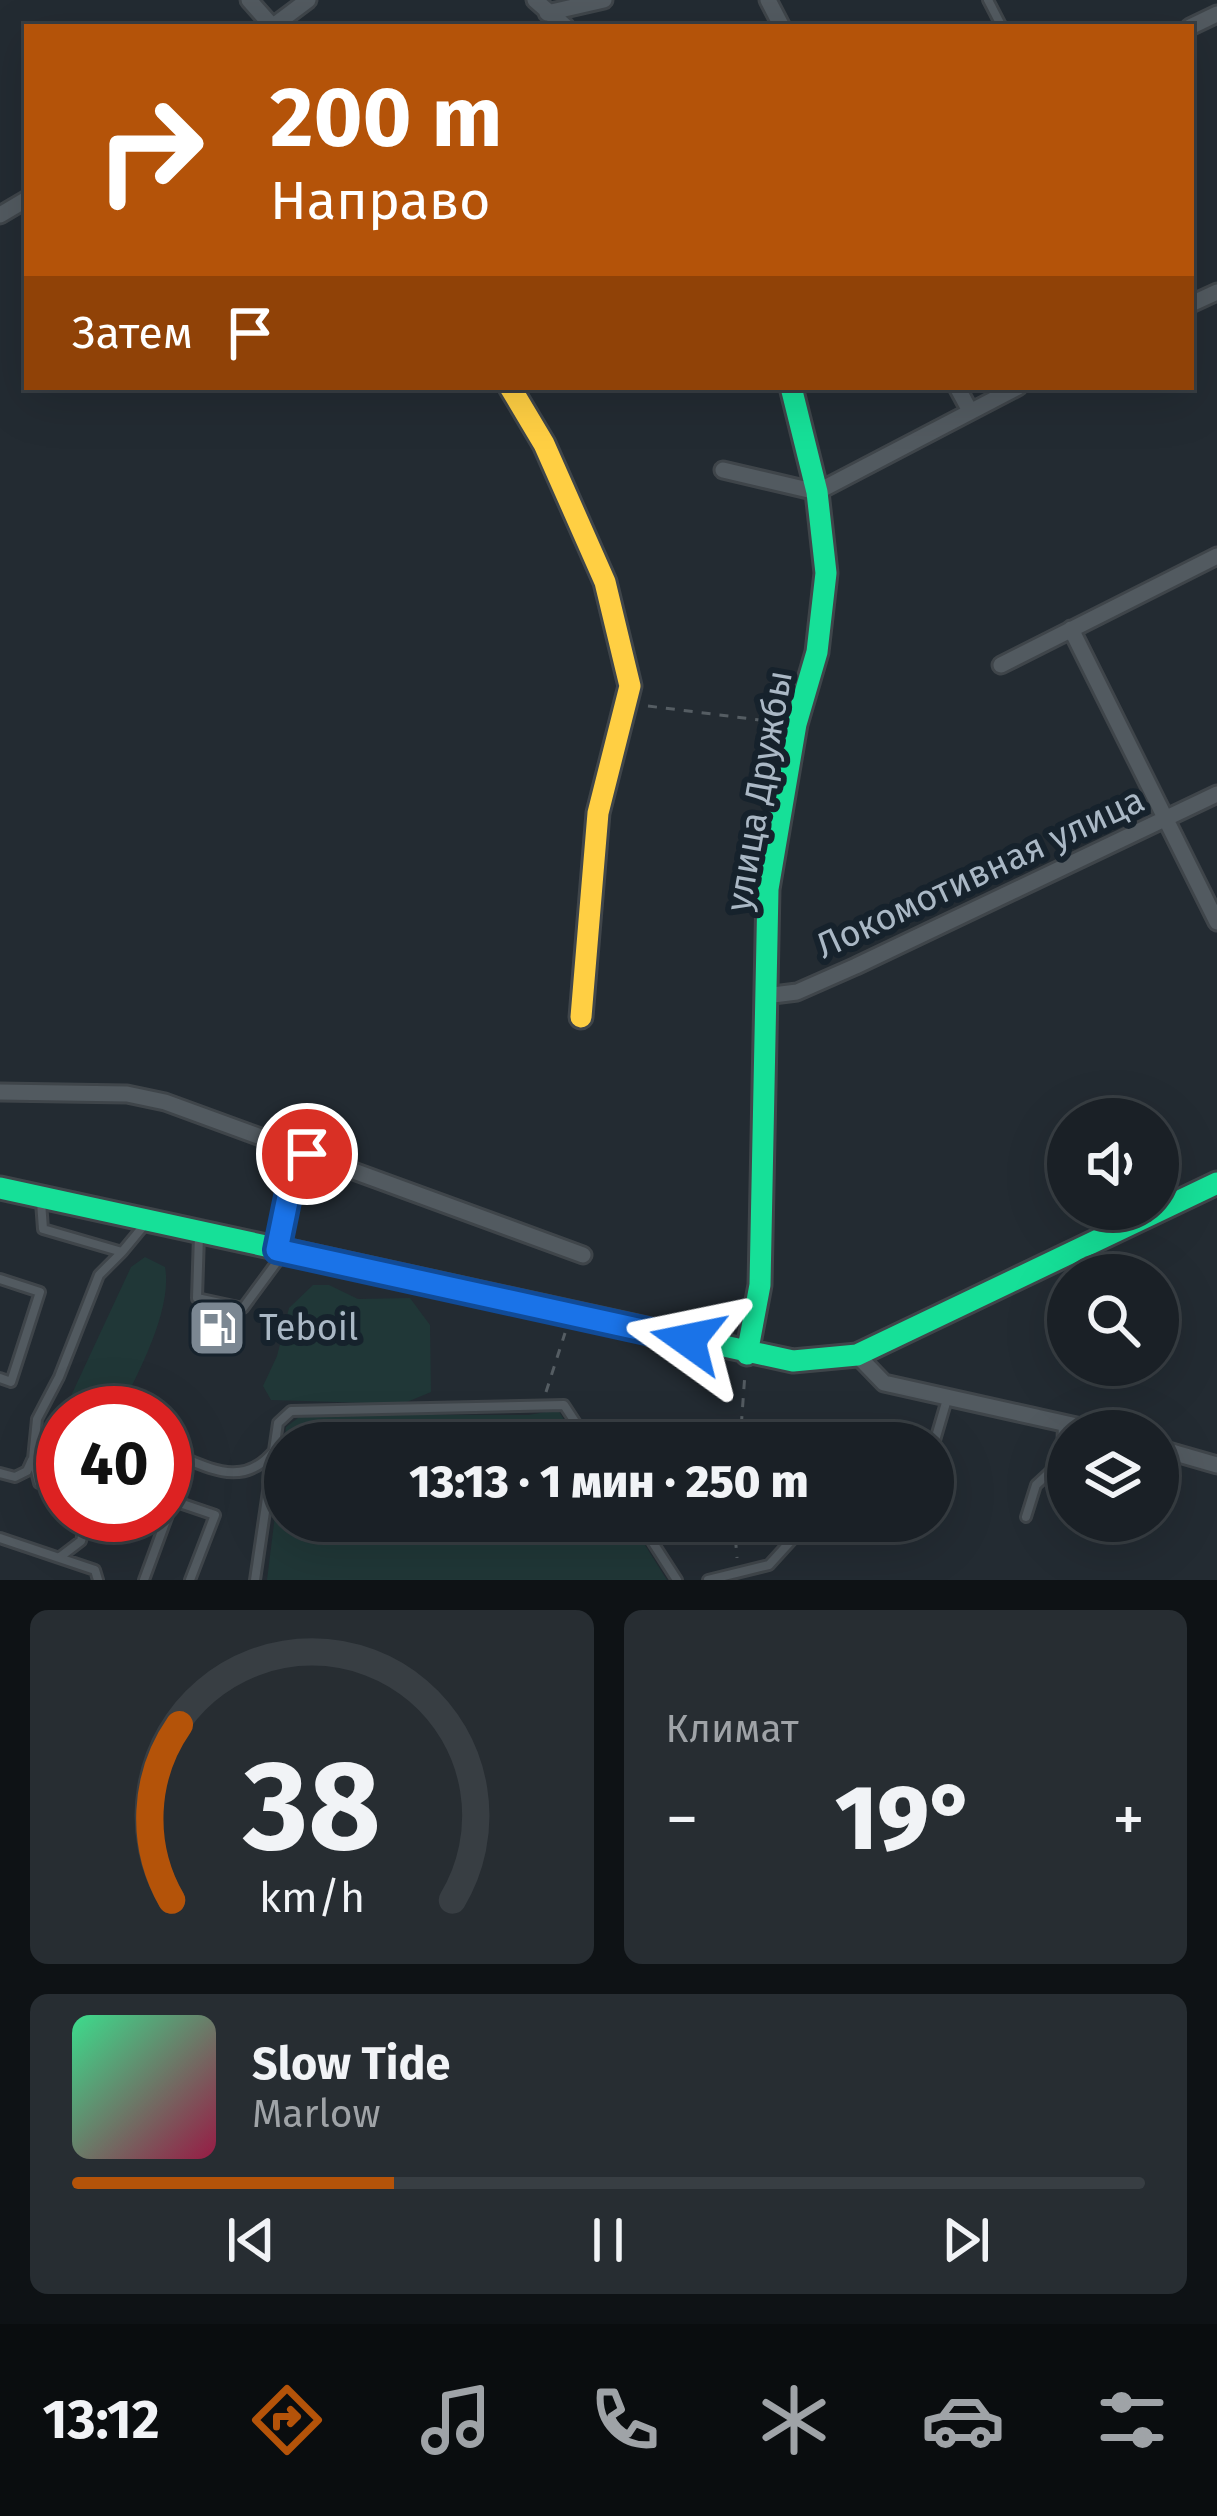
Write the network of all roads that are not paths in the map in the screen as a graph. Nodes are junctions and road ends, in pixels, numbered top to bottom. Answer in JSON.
{"nodes":[{"id":1,"x":249,"y":0,"type":"edge"},
{"id":2,"x":308,"y":0,"type":"edge"},
{"id":3,"x":604,"y":0,"type":"edge"},
{"id":4,"x":541,"y":6,"type":"edge"},
{"id":5,"x":269,"y":24,"type":"edge"},
{"id":6,"x":276,"y":24,"type":"edge"},
{"id":7,"x":512,"y":390,"type":"edge"},
{"id":8,"x":792,"y":390,"type":"edge"},
{"id":9,"x":959,"y":390,"type":"edge"},
{"id":10,"x":1012,"y":390,"type":"edge"},
{"id":11,"x":970,"y":411,"type":"junction"},
{"id":12,"x":723,"y":470,"type":"dead end"},
{"id":13,"x":817,"y":492,"type":"junction"},
{"id":14,"x":1217,"y":556,"type":"edge"},
{"id":15,"x":1071,"y":629,"type":"junction"},
{"id":16,"x":1001,"y":665,"type":"dead end"},
{"id":17,"x":1217,"y":794,"type":"edge"},
{"id":18,"x":1164,"y":819,"type":"junction"},
{"id":19,"x":1217,"y":922,"type":"edge"},
{"id":20,"x":765,"y":996,"type":"junction"},
{"id":21,"x":581,"y":1017,"type":"dead end"},
{"id":22,"x":0,"y":1092,"type":"edge"},
{"id":23,"x":307,"y":1154,"type":"junction"},
{"id":24,"x":1217,"y":1183,"type":"edge"},
{"id":25,"x":0,"y":1188,"type":"edge"},
{"id":26,"x":40,"y":1195,"type":"junction"},
{"id":27,"x":148,"y":1221,"type":"junction"},
{"id":28,"x":199,"y":1233,"type":"junction"},
{"id":29,"x":281,"y":1250,"type":"junction"},
{"id":30,"x":122,"y":1252,"type":"junction"},
{"id":31,"x":583,"y":1255,"type":"dead end"},
{"id":32,"x":0,"y":1279,"type":"edge"},
{"id":33,"x":748,"y":1354,"type":"junction"},
{"id":34,"x":857,"y":1355,"type":"junction"},
{"id":35,"x":0,"y":1378,"type":"edge"},
{"id":36,"x":948,"y":1396,"type":"junction"},
{"id":37,"x":1047,"y":1418,"type":"edge"},
{"id":38,"x":279,"y":1422,"type":"edge"},
{"id":39,"x":575,"y":1422,"type":"edge"},
{"id":40,"x":940,"y":1422,"type":"edge"},
{"id":41,"x":1179,"y":1454,"type":"edge"},
{"id":42,"x":33,"y":1459,"type":"junction"},
{"id":43,"x":192,"y":1459,"type":"edge"},
{"id":44,"x":264,"y":1460,"type":"edge"},
{"id":45,"x":1217,"y":1466,"type":"edge"},
{"id":46,"x":36,"y":1471,"type":"edge"},
{"id":47,"x":0,"y":1473,"type":"edge"},
{"id":48,"x":1047,"y":1476,"type":"edge"},
{"id":49,"x":192,"y":1507,"type":"edge"},
{"id":50,"x":1026,"y":1517,"type":"dead end"},
{"id":51,"x":264,"y":1522,"type":"edge"},
{"id":52,"x":0,"y":1538,"type":"edge"},
{"id":53,"x":80,"y":1542,"type":"edge"},
{"id":54,"x":156,"y":1542,"type":"edge"},
{"id":55,"x":653,"y":1542,"type":"edge"},
{"id":56,"x":790,"y":1542,"type":"edge"},
{"id":57,"x":59,"y":1558,"type":"junction"},
{"id":58,"x":98,"y":1580,"type":"edge"},
{"id":59,"x":144,"y":1580,"type":"edge"},
{"id":60,"x":190,"y":1580,"type":"edge"},
{"id":61,"x":255,"y":1580,"type":"edge"},
{"id":62,"x":677,"y":1580,"type":"edge"},
{"id":63,"x":708,"y":1580,"type":"edge"}],
"edges":[{"from":1,"to":5,"type":"street"},
{"from":2,"to":6,"type":"street"},
{"from":3,"to":4,"type":"street"},
{"from":7,"to":21,"type":"street"},
{"from":8,"to":13,"type":"street","name":"улица Дружбы"},
{"from":9,"to":11,"type":"street"},
{"from":10,"to":11,"type":"street"},
{"from":11,"to":13,"type":"street"},
{"from":12,"to":13,"type":"street"},
{"from":13,"to":20,"type":"street","name":"улица Дружбы"},
{"from":14,"to":15,"type":"street"},
{"from":15,"to":16,"type":"street"},
{"from":15,"to":18,"type":"street"},
{"from":17,"to":18,"type":"street","name":"Локомотивная улица"},
{"from":18,"to":19,"type":"street"},
{"from":18,"to":20,"type":"street","name":"Локомотивная улица"},
{"from":20,"to":33,"type":"street","name":"улица Дружбы"},
{"from":22,"to":23,"type":"street"},
{"from":23,"to":29,"type":"street"},
{"from":23,"to":31,"type":"street"},
{"from":24,"to":34,"type":"street"},
{"from":25,"to":26,"type":"street"},
{"from":26,"to":27,"type":"street"},
{"from":26,"to":30,"type":"lane"},
{"from":27,"to":28,"type":"street"},
{"from":27,"to":30,"type":"lane"},
{"from":28,"to":29,"type":"street"},
{"from":28,"to":29,"type":"lane"},
{"from":29,"to":33,"type":"street"},
{"from":30,"to":42,"type":"lane"},
{"from":32,"to":35,"type":"lane"},
{"from":33,"to":34,"type":"street"},
{"from":34,"to":36,"type":"street"},
{"from":36,"to":37,"type":"street"},
{"from":36,"to":40,"type":"lane"},
{"from":38,"to":39,"type":"lane"},
{"from":41,"to":45,"type":"street"},
{"from":42,"to":46,"type":"lane"},
{"from":42,"to":47,"type":"lane"},
{"from":43,"to":44,"type":"lane"},
{"from":48,"to":50,"type":"lane"},
{"from":49,"to":60,"type":"lane"},
{"from":51,"to":61,"type":"lane"},
{"from":52,"to":57,"type":"lane"},
{"from":53,"to":57,"type":"lane"},
{"from":54,"to":59,"type":"lane"},
{"from":55,"to":62,"type":"lane"},
{"from":56,"to":63,"type":"lane"},
{"from":57,"to":58,"type":"lane"}]}
